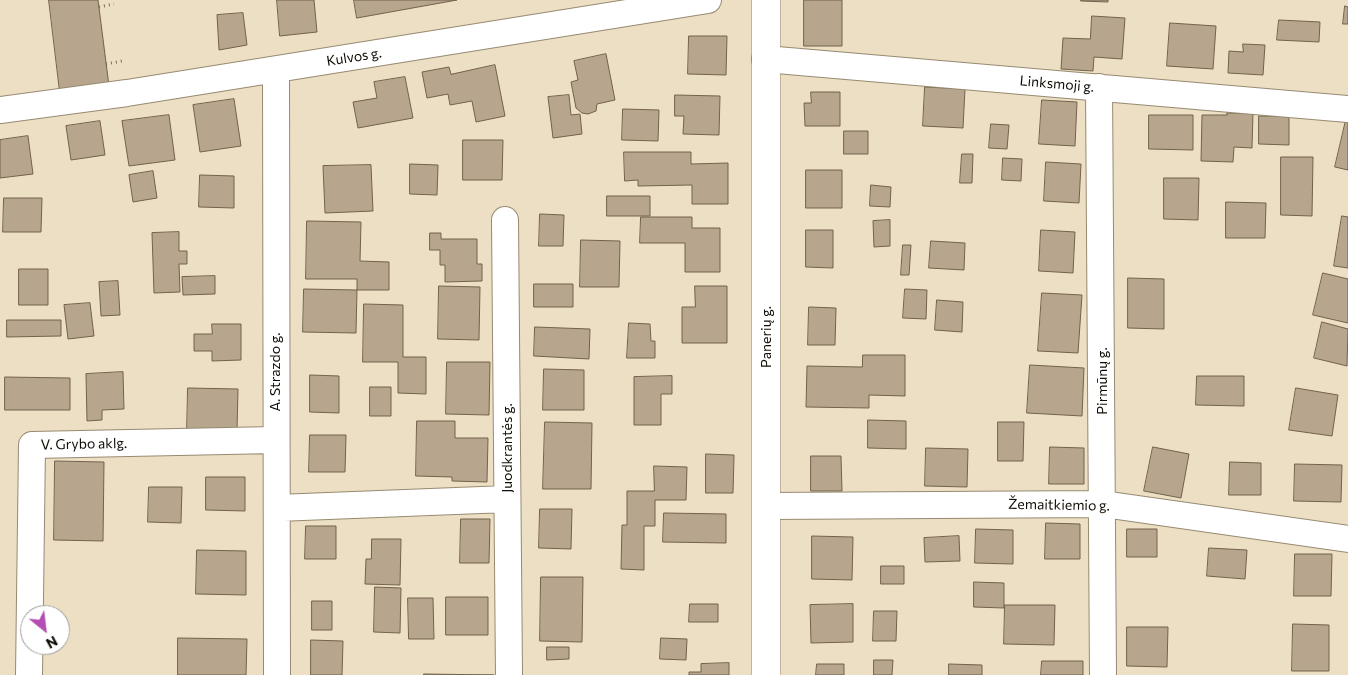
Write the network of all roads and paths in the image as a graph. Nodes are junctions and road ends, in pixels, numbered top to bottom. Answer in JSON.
{"nodes":[{"id":1,"x":708,"y":0,"type":"edge"},
{"id":2,"x":766,"y":0,"type":"edge"},
{"id":3,"x":114,"y":4,"type":"dead end"},
{"id":4,"x":99,"y":6,"type":"dead end"},
{"id":5,"x":765,"y":59,"type":"junction"},
{"id":6,"x":122,"y":61,"type":"dead end"},
{"id":7,"x":106,"y":64,"type":"dead end"},
{"id":8,"x":276,"y":70,"type":"junction"},
{"id":9,"x":1099,"y":87,"type":"junction"},
{"id":10,"x":0,"y":110,"type":"edge"},
{"id":11,"x":1348,"y":110,"type":"edge"},
{"id":12,"x":505,"y":220,"type":"dead end"},
{"id":13,"x":275,"y":440,"type":"junction"},
{"id":14,"x":507,"y":499,"type":"junction"},
{"id":15,"x":1103,"y":504,"type":"junction"},
{"id":16,"x":767,"y":506,"type":"junction"},
{"id":17,"x":276,"y":508,"type":"junction"},
{"id":18,"x":1348,"y":539,"type":"edge"},
{"id":19,"x":29,"y":675,"type":"edge"},
{"id":20,"x":277,"y":675,"type":"edge"},
{"id":21,"x":509,"y":675,"type":"edge"},
{"id":22,"x":766,"y":675,"type":"edge"},
{"id":23,"x":1103,"y":675,"type":"edge"}],
"edges":[{"from":1,"to":8,"type":"street","name":"Kulvos g."},
{"from":2,"to":5,"type":"main road","name":"Panerių g."},
{"from":3,"to":4,"type":"path"},
{"from":5,"to":9,"type":"street","name":"Linksmoji g."},
{"from":5,"to":16,"type":"main road","name":"Panerių g."},
{"from":6,"to":7,"type":"path"},
{"from":8,"to":10,"type":"street","name":"Kulvos g."},
{"from":8,"to":13,"type":"street","name":"A. Strazdo g."},
{"from":9,"to":11,"type":"street","name":"Linksmoji g."},
{"from":9,"to":15,"type":"street","name":"Pirmūnų g."},
{"from":12,"to":14,"type":"street","name":"Juodkrantės g."},
{"from":13,"to":17,"type":"street","name":"A. Strazdo g."},
{"from":13,"to":19,"type":"street","name":"V. Grybo aklg."},
{"from":14,"to":17,"type":"street"},
{"from":14,"to":21,"type":"street","name":"Juodkrantės g."},
{"from":15,"to":16,"type":"street","name":"Žemaitkiemio g."},
{"from":15,"to":18,"type":"street","name":"Žemaitkiemio g."},
{"from":15,"to":23,"type":"street","name":"Pirmūnų g."},
{"from":16,"to":22,"type":"main road","name":"Panerių g."},
{"from":17,"to":20,"type":"street","name":"A. Strazdo g."}]}
